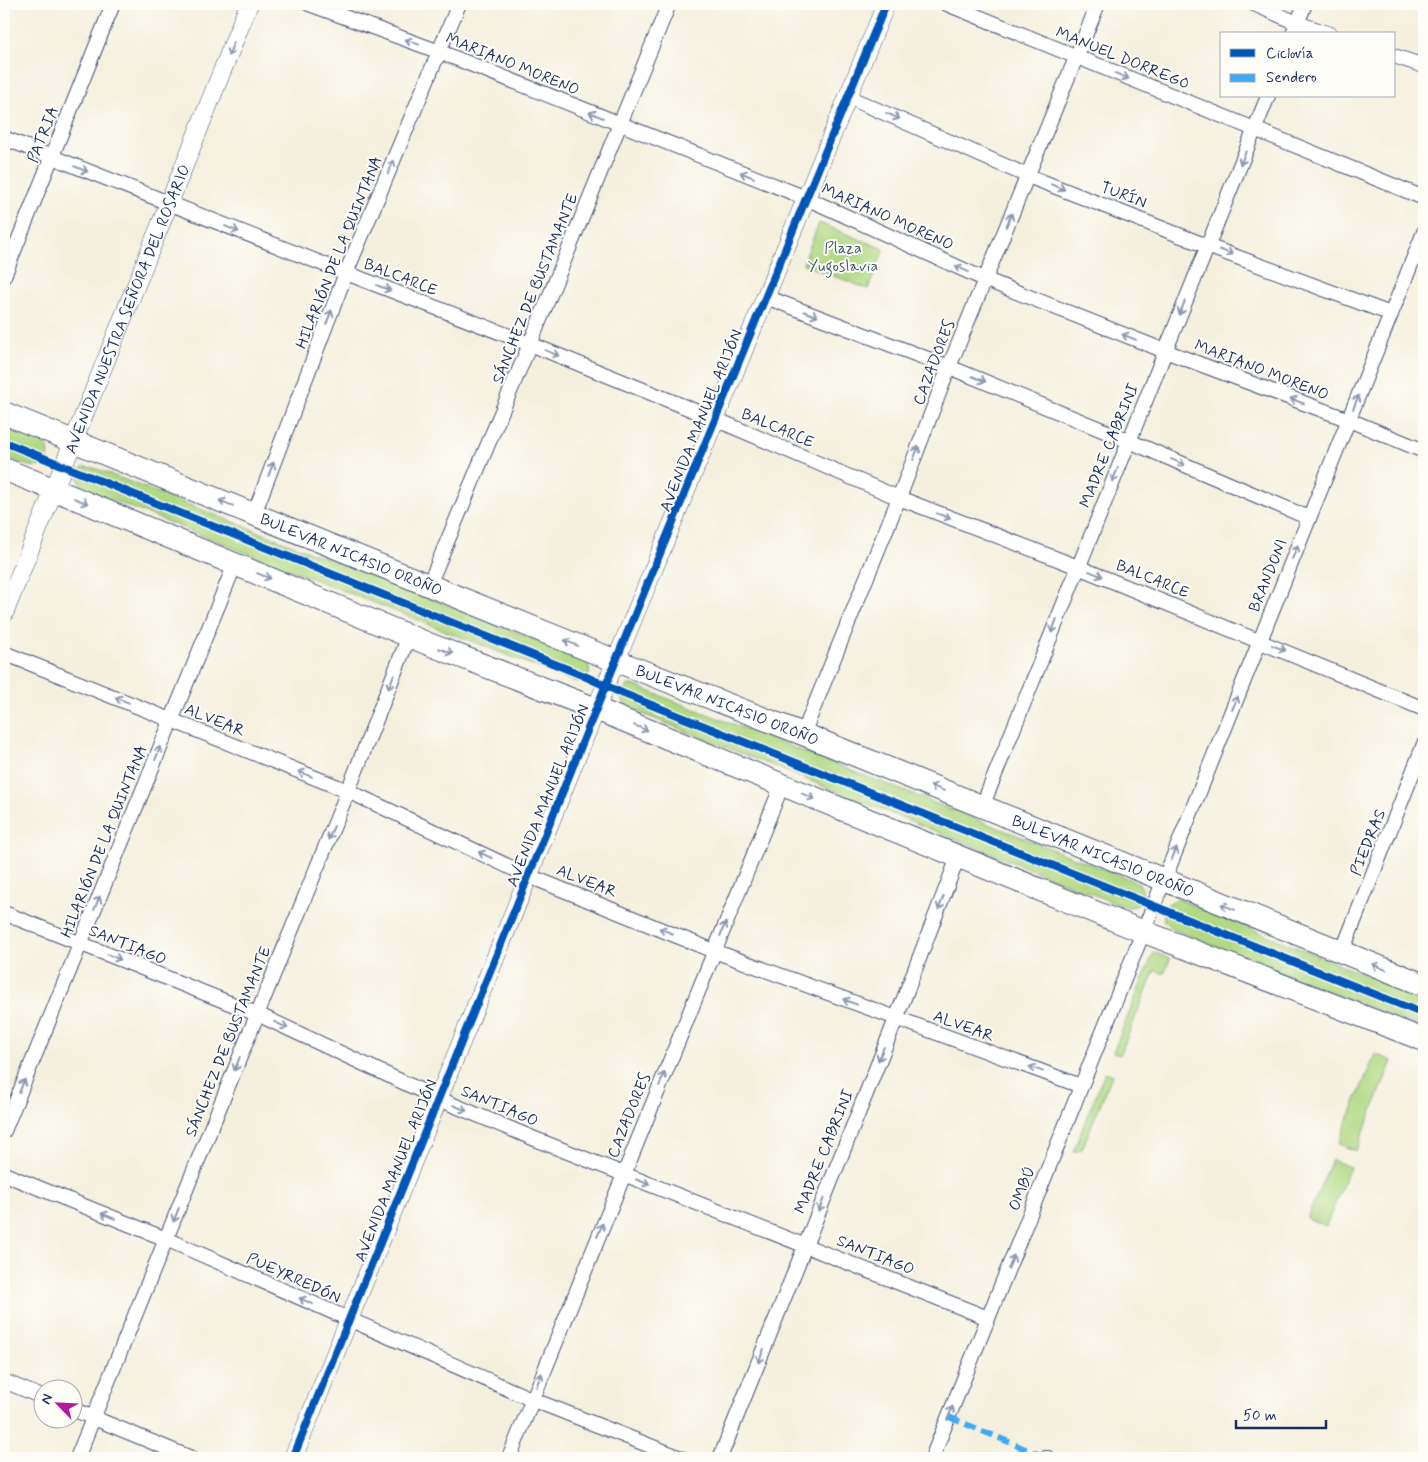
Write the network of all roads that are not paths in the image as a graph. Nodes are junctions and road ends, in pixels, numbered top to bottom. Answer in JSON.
{"nodes":[{"id":1,"x":113,"y":4,"type":"edge"},
{"id":2,"x":249,"y":4,"type":"edge"},
{"id":3,"x":309,"y":4,"type":"edge"},
{"id":4,"x":459,"y":4,"type":"edge"},
{"id":5,"x":669,"y":4,"type":"edge"},
{"id":6,"x":886,"y":4,"type":"edge"},
{"id":7,"x":947,"y":4,"type":"edge"},
{"id":8,"x":1098,"y":4,"type":"edge"},
{"id":9,"x":1254,"y":4,"type":"edge"},
{"id":10,"x":1305,"y":4,"type":"edge"},
{"id":11,"x":1295,"y":28,"type":"edge"},
{"id":12,"x":1318,"y":32,"type":"edge"},
{"id":13,"x":440,"y":52,"type":"junction"},
{"id":14,"x":1396,"y":57,"type":"edge"},
{"id":15,"x":1077,"y":58,"type":"junction"},
{"id":16,"x":1424,"y":66,"type":"edge"},
{"id":17,"x":848,"y":96,"type":"junction"},
{"id":18,"x":1267,"y":98,"type":"edge"},
{"id":19,"x":620,"y":124,"type":"junction"},
{"id":20,"x":1255,"y":129,"type":"junction"},
{"id":21,"x":4,"y":138,"type":"edge"},
{"id":22,"x":52,"y":157,"type":"junction"},
{"id":23,"x":1028,"y":176,"type":"junction"},
{"id":24,"x":806,"y":198,"type":"junction"},
{"id":25,"x":1424,"y":198,"type":"edge"},
{"id":26,"x":169,"y":204,"type":"junction"},
{"id":27,"x":1424,"y":232,"type":"edge"},
{"id":28,"x":1207,"y":246,"type":"junction"},
{"id":29,"x":346,"y":274,"type":"junction"},
{"id":30,"x":4,"y":276,"type":"edge"},
{"id":31,"x":984,"y":279,"type":"junction"},
{"id":32,"x":766,"y":297,"type":"junction"},
{"id":33,"x":1391,"y":314,"type":"junction"},
{"id":34,"x":530,"y":344,"type":"junction"},
{"id":35,"x":1165,"y":351,"type":"junction"},
{"id":36,"x":949,"y":367,"type":"junction"},
{"id":37,"x":4,"y":413,"type":"edge"},
{"id":38,"x":715,"y":419,"type":"junction"},
{"id":39,"x":1349,"y":420,"type":"junction"},
{"id":40,"x":73,"y":441,"type":"junction"},
{"id":41,"x":1129,"y":441,"type":"junction"},
{"id":42,"x":1424,"y":450,"type":"edge"},
{"id":43,"x":4,"y":468,"type":"edge"},
{"id":44,"x":54,"y":490,"type":"junction"},
{"id":45,"x":899,"y":498,"type":"junction"},
{"id":46,"x":254,"y":514,"type":"junction"},
{"id":47,"x":1309,"y":518,"type":"junction"},
{"id":48,"x":235,"y":564,"type":"junction"},
{"id":49,"x":1078,"y":567,"type":"junction"},
{"id":50,"x":429,"y":586,"type":"junction"},
{"id":51,"x":4,"y":614,"type":"edge"},
{"id":52,"x":409,"y":636,"type":"junction"},
{"id":53,"x":1260,"y":641,"type":"junction"},
{"id":54,"x":4,"y":652,"type":"edge"},
{"id":55,"x":616,"y":661,"type":"junction"},
{"id":56,"x":596,"y":709,"type":"junction"},
{"id":57,"x":1424,"y":709,"type":"edge"},
{"id":58,"x":171,"y":720,"type":"junction"},
{"id":59,"x":803,"y":734,"type":"junction"},
{"id":60,"x":1424,"y":744,"type":"edge"},
{"id":61,"x":782,"y":785,"type":"junction"},
{"id":62,"x":348,"y":791,"type":"junction"},
{"id":63,"x":982,"y":806,"type":"junction"},
{"id":64,"x":958,"y":857,"type":"junction"},
{"id":65,"x":529,"y":876,"type":"junction"},
{"id":66,"x":1163,"y":881,"type":"junction"},
{"id":67,"x":4,"y":914,"type":"edge"},
{"id":68,"x":1143,"y":932,"type":"junction"},
{"id":69,"x":80,"y":944,"type":"junction"},
{"id":70,"x":714,"y":951,"type":"junction"},
{"id":71,"x":1342,"y":952,"type":"junction"},
{"id":72,"x":1424,"y":985,"type":"edge"},
{"id":73,"x":257,"y":1014,"type":"junction"},
{"id":74,"x":896,"y":1019,"type":"junction"},
{"id":75,"x":1424,"y":1040,"type":"edge"},
{"id":76,"x":1082,"y":1086,"type":"junction"},
{"id":77,"x":439,"y":1099,"type":"junction"},
{"id":78,"x":4,"y":1131,"type":"edge"},
{"id":79,"x":4,"y":1174,"type":"edge"},
{"id":80,"x":623,"y":1174,"type":"junction"},
{"id":81,"x":166,"y":1239,"type":"junction"},
{"id":82,"x":805,"y":1244,"type":"junction"},
{"id":83,"x":988,"y":1318,"type":"junction"},
{"id":84,"x":350,"y":1321,"type":"junction"},
{"id":85,"x":4,"y":1381,"type":"edge"},
{"id":86,"x":32,"y":1393,"type":"edge"},
{"id":87,"x":532,"y":1399,"type":"junction"},
{"id":88,"x":82,"y":1413,"type":"edge"},
{"id":89,"x":94,"y":1417,"type":"junction"},
{"id":90,"x":77,"y":1458,"type":"edge"},
{"id":91,"x":191,"y":1458,"type":"edge"},
{"id":92,"x":293,"y":1458,"type":"edge"},
{"id":93,"x":509,"y":1458,"type":"edge"},
{"id":94,"x":681,"y":1458,"type":"edge"},
{"id":95,"x":720,"y":1458,"type":"edge"},
{"id":96,"x":932,"y":1458,"type":"edge"}],
"edges":[{"from":1,"to":22,"type":"street","name":"PATRIA"},
{"from":2,"to":26,"type":"street","name":"AVENIDA NUESTRA SEÑORA DEL ROSARIO","one_way":true},
{"from":13,"to":3,"type":"street","name":"MARIANO MORENO","one_way":true},
{"from":4,"to":13,"type":"street","name":"HILARIÓN DE LA QUINTANA"},
{"from":5,"to":19,"type":"street","name":"SÁNCHEZ DE BUSTAMANTE"},
{"from":6,"to":17,"type":"street","name":"AVENIDA MANUEL ARIJÓN"},
{"from":7,"to":15,"type":"street","name":"MANUEL DORREGO"},
{"from":8,"to":15,"type":"street","name":"CAZADORES"},
{"from":9,"to":11,"type":"street"},
{"from":10,"to":11,"type":"street"},
{"from":11,"to":12,"type":"street"},
{"from":19,"to":13,"type":"street","name":"MARIANO MORENO","one_way":true},
{"from":29,"to":13,"type":"street","name":"HILARIÓN DE LA QUINTANA","one_way":true},
{"from":14,"to":16,"type":"street"},
{"from":15,"to":20,"type":"street","name":"MANUEL DORREGO","one_way":true},
{"from":15,"to":23,"type":"street","name":"CAZADORES"},
{"from":17,"to":23,"type":"street","name":"TURÍN","one_way":true},
{"from":17,"to":24,"type":"street","name":"AVENIDA MANUEL ARIJÓN"},
{"from":18,"to":20,"type":"street","name":"MADRE CABRINI"},
{"from":24,"to":19,"type":"street","name":"MARIANO MORENO","one_way":true},
{"from":19,"to":34,"type":"street","name":"SÁNCHEZ DE BUSTAMANTE"},
{"from":20,"to":25,"type":"street","name":"MANUEL DORREGO"},
{"from":20,"to":28,"type":"street","name":"MADRE CABRINI","one_way":true},
{"from":21,"to":22,"type":"street","name":"BALCARCE"},
{"from":22,"to":26,"type":"street","name":"BALCARCE","one_way":true},
{"from":22,"to":30,"type":"street","name":"PATRIA"},
{"from":23,"to":28,"type":"street","name":"TURÍN","one_way":true},
{"from":31,"to":23,"type":"street","name":"CAZADORES","one_way":true},
{"from":31,"to":24,"type":"street","name":"MARIANO MORENO","one_way":true},
{"from":24,"to":32,"type":"street","name":"AVENIDA MANUEL ARIJÓN"},
{"from":26,"to":29,"type":"street","name":"BALCARCE","one_way":true},
{"from":26,"to":40,"type":"street","name":"AVENIDA NUESTRA SEÑORA DEL ROSARIO"},
{"from":27,"to":33,"type":"street","name":"BRANDONI"},
{"from":28,"to":33,"type":"street","name":"TURÍN","one_way":true},
{"from":28,"to":35,"type":"street","name":"MADRE CABRINI","one_way":true},
{"from":29,"to":34,"type":"street","name":"BALCARCE","one_way":true},
{"from":46,"to":29,"type":"street","name":"HILARIÓN DE LA QUINTANA","one_way":true},
{"from":35,"to":31,"type":"street","name":"MARIANO MORENO","one_way":true},
{"from":31,"to":36,"type":"street","name":"CAZADORES"},
{"from":32,"to":36,"type":"street","one_way":true},
{"from":32,"to":38,"type":"street","name":"AVENIDA MANUEL ARIJÓN"},
{"from":39,"to":33,"type":"street","name":"BRANDONI","one_way":true},
{"from":34,"to":38,"type":"street","name":"BALCARCE","one_way":true},
{"from":34,"to":50,"type":"street","name":"SÁNCHEZ DE BUSTAMANTE"},
{"from":39,"to":35,"type":"street","name":"MARIANO MORENO","one_way":true},
{"from":35,"to":41,"type":"street","name":"MADRE CABRINI"},
{"from":36,"to":41,"type":"street","one_way":true},
{"from":45,"to":36,"type":"street","name":"CAZADORES","one_way":true},
{"from":37,"to":40,"type":"main road","name":"BULEVAR NICASIO OROÑO"},
{"from":38,"to":45,"type":"street","name":"BALCARCE"},
{"from":38,"to":55,"type":"street","name":"AVENIDA MANUEL ARIJÓN"},
{"from":39,"to":42,"type":"street","name":"MARIANO MORENO"},
{"from":39,"to":47,"type":"street","name":"BRANDONI"},
{"from":40,"to":44,"type":"street","name":"AVENIDA NUESTRA SEÑORA DEL ROSARIO"},
{"from":46,"to":40,"type":"main road","name":"BULEVAR NICASIO OROÑO","one_way":true},
{"from":41,"to":47,"type":"street","one_way":true},
{"from":41,"to":49,"type":"street","name":"MADRE CABRINI","one_way":true},
{"from":43,"to":44,"type":"main road"},
{"from":44,"to":48,"type":"main road","one_way":true},
{"from":44,"to":51,"type":"street","name":"AVENIDA NUESTRA SEÑORA DEL ROSARIO"},
{"from":45,"to":49,"type":"street","name":"BALCARCE","one_way":true},
{"from":45,"to":59,"type":"street","name":"CAZADORES"},
{"from":46,"to":50,"type":"main road","name":"BULEVAR NICASIO OROÑO"},
{"from":53,"to":47,"type":"street","name":"BRANDONI","one_way":true},
{"from":48,"to":52,"type":"main road","one_way":true},
{"from":48,"to":58,"type":"street","name":"HILARIÓN DE LA QUINTANA"},
{"from":49,"to":53,"type":"street","name":"BALCARCE","one_way":true},
{"from":49,"to":63,"type":"street","name":"MADRE CABRINI","one_way":true},
{"from":55,"to":50,"type":"main road","name":"BULEVAR NICASIO OROÑO","one_way":true},
{"from":52,"to":56,"type":"main road","one_way":true},
{"from":52,"to":62,"type":"street","name":"SÁNCHEZ DE BUSTAMANTE","one_way":true},
{"from":53,"to":57,"type":"street","name":"BALCARCE","one_way":true},
{"from":66,"to":53,"type":"street","name":"BRANDONI","one_way":true},
{"from":58,"to":54,"type":"street","name":"ALVEAR","one_way":true},
{"from":55,"to":56,"type":"street","name":"AVENIDA MANUEL ARIJÓN"},
{"from":55,"to":59,"type":"main road","name":"BULEVAR NICASIO OROÑO"},
{"from":56,"to":61,"type":"main road","one_way":true},
{"from":56,"to":65,"type":"street","name":"AVENIDA MANUEL ARIJÓN"},
{"from":62,"to":58,"type":"street","name":"ALVEAR","one_way":true},
{"from":69,"to":58,"type":"street","name":"HILARIÓN DE LA QUINTANA","one_way":true},
{"from":63,"to":59,"type":"main road","name":"BULEVAR NICASIO OROÑO","one_way":true},
{"from":60,"to":71,"type":"street","name":"PIEDRAS"},
{"from":61,"to":64,"type":"main road","one_way":true},
{"from":70,"to":61,"type":"street","name":"CAZADORES","one_way":true},
{"from":65,"to":62,"type":"street","name":"ALVEAR","one_way":true},
{"from":62,"to":73,"type":"street","name":"SÁNCHEZ DE BUSTAMANTE","one_way":true},
{"from":63,"to":66,"type":"main road","name":"BULEVAR NICASIO OROÑO"},
{"from":64,"to":68,"type":"main road"},
{"from":64,"to":74,"type":"street","name":"MADRE CABRINI","one_way":true},
{"from":70,"to":65,"type":"street","name":"ALVEAR","one_way":true},
{"from":65,"to":77,"type":"street","name":"AVENIDA MANUEL ARIJÓN"},
{"from":66,"to":68,"type":"street","name":"BRANDONI"},
{"from":71,"to":66,"type":"main road","name":"BULEVAR NICASIO OROÑO","one_way":true},
{"from":67,"to":69,"type":"street","name":"SANTIAGO"},
{"from":68,"to":75,"type":"main road"},
{"from":68,"to":76,"type":"street","name":"OMBÚ"},
{"from":69,"to":73,"type":"street","name":"SANTIAGO","one_way":true},
{"from":78,"to":69,"type":"street","name":"HILARIÓN DE LA QUINTANA","one_way":true},
{"from":74,"to":70,"type":"street","name":"ALVEAR","one_way":true},
{"from":80,"to":70,"type":"street","name":"CAZADORES","one_way":true},
{"from":72,"to":71,"type":"main road","name":"BULEVAR NICASIO OROÑO","one_way":true},
{"from":73,"to":77,"type":"street","name":"SANTIAGO","one_way":true},
{"from":73,"to":81,"type":"street","name":"SÁNCHEZ DE BUSTAMANTE","one_way":true},
{"from":76,"to":74,"type":"street","name":"ALVEAR","one_way":true},
{"from":74,"to":82,"type":"street","name":"MADRE CABRINI","one_way":true},
{"from":83,"to":76,"type":"street","name":"OMBÚ","one_way":true},
{"from":77,"to":80,"type":"street","name":"SANTIAGO","one_way":true},
{"from":77,"to":84,"type":"street","name":"AVENIDA MANUEL ARIJÓN"},
{"from":81,"to":79,"type":"street","name":"PUEYRREDÓN","one_way":true},
{"from":80,"to":82,"type":"street","name":"SANTIAGO","one_way":true},
{"from":87,"to":80,"type":"street","name":"CAZADORES","one_way":true},
{"from":84,"to":81,"type":"street","name":"PUEYRREDÓN","one_way":true},
{"from":81,"to":89,"type":"street","name":"SÁNCHEZ DE BUSTAMANTE"},
{"from":82,"to":83,"type":"street","name":"SANTIAGO"},
{"from":82,"to":95,"type":"street","name":"MADRE CABRINI","one_way":true},
{"from":96,"to":83,"type":"street","name":"OMBÚ","one_way":true},
{"from":84,"to":87,"type":"street","name":"PUEYRREDÓN"},
{"from":84,"to":92,"type":"street","name":"AVENIDA MANUEL ARIJÓN"},
{"from":85,"to":86,"type":"street"},
{"from":87,"to":93,"type":"street","name":"CAZADORES"},
{"from":87,"to":94,"type":"street","name":"PUEYRREDÓN"},
{"from":88,"to":89,"type":"street"},
{"from":89,"to":90,"type":"street","name":"SÁNCHEZ DE BUSTAMANTE"},
{"from":89,"to":91,"type":"street"}]}
